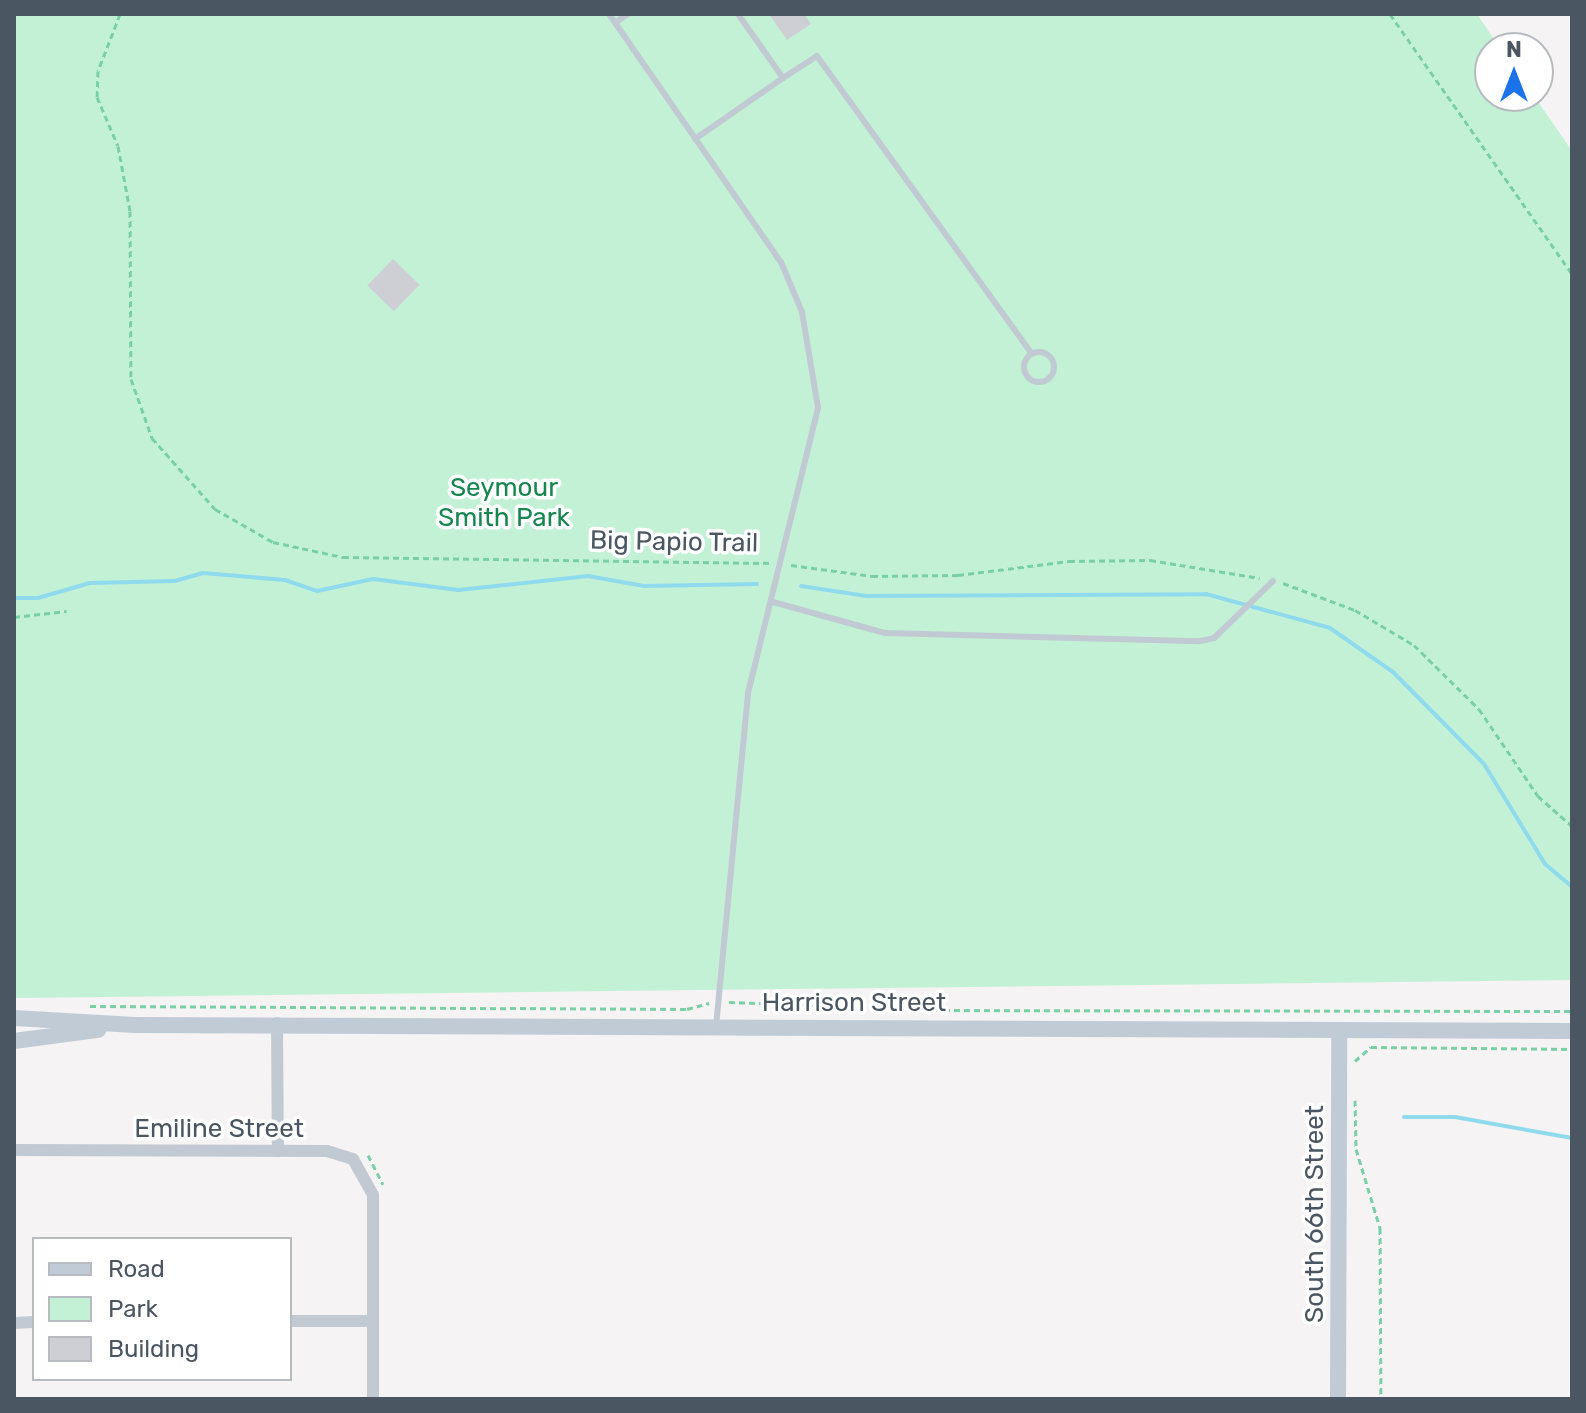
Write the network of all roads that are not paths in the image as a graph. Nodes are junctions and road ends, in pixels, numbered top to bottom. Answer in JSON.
{"nodes":[{"id":1,"x":609,"y":14,"type":"edge"},
{"id":2,"x":628,"y":14,"type":"edge"},
{"id":3,"x":738,"y":14,"type":"edge"},
{"id":4,"x":615,"y":23,"type":"junction"},
{"id":5,"x":783,"y":78,"type":"junction"},
{"id":6,"x":695,"y":139,"type":"junction"},
{"id":7,"x":1032,"y":354,"type":"junction"},
{"id":8,"x":1273,"y":581,"type":"road end"},
{"id":9,"x":773,"y":602,"type":"junction"},
{"id":10,"x":14,"y":1018,"type":"edge"},
{"id":11,"x":277,"y":1023,"type":"junction"},
{"id":12,"x":135,"y":1025,"type":"junction"},
{"id":13,"x":716,"y":1026,"type":"junction"},
{"id":14,"x":1339,"y":1030,"type":"junction"},
{"id":15,"x":1572,"y":1031,"type":"edge"},
{"id":16,"x":14,"y":1041,"type":"edge"},
{"id":17,"x":14,"y":1150,"type":"edge"},
{"id":18,"x":278,"y":1151,"type":"junction"},
{"id":19,"x":292,"y":1321,"type":"edge"},
{"id":20,"x":373,"y":1321,"type":"junction"},
{"id":21,"x":373,"y":1399,"type":"edge"},
{"id":22,"x":1338,"y":1399,"type":"edge"}],
"edges":[{"from":1,"to":4,"type":"lane"},
{"from":2,"to":4,"type":"lane"},
{"from":3,"to":5,"type":"lane"},
{"from":4,"to":6,"type":"lane"},
{"from":5,"to":6,"type":"lane"},
{"from":5,"to":7,"type":"lane"},
{"from":6,"to":9,"type":"lane"},
{"from":7,"to":7,"type":"lane"},
{"from":8,"to":9,"type":"lane"},
{"from":9,"to":13,"type":"lane"},
{"from":10,"to":12,"type":"main road","name":"Harrison Street"},
{"from":11,"to":12,"type":"main road","name":"Harrison Street"},
{"from":11,"to":13,"type":"main road","name":"Harrison Street"},
{"from":11,"to":18,"type":"street"},
{"from":12,"to":16,"type":"main road","name":"Harrison Street"},
{"from":13,"to":14,"type":"main road","name":"Harrison Street"},
{"from":14,"to":15,"type":"main road","name":"Harrison Street"},
{"from":14,"to":22,"type":"main road","name":"South 66th Street"},
{"from":17,"to":18,"type":"street","name":"Emiline Street"},
{"from":18,"to":20,"type":"street","name":"Emiline Street"},
{"from":19,"to":20,"type":"street"},
{"from":20,"to":21,"type":"street","name":"Emiline Street"}]}
